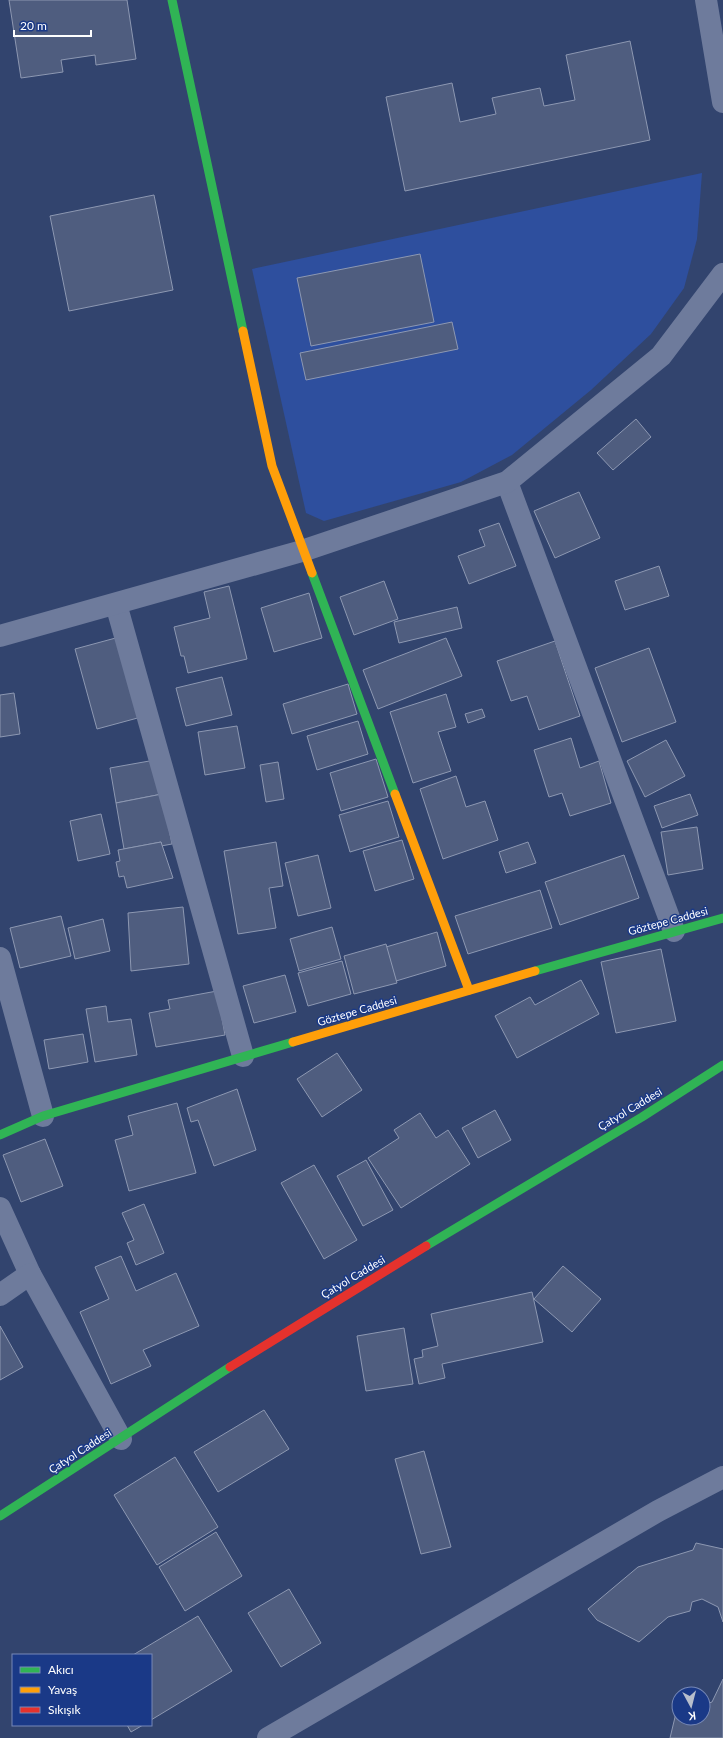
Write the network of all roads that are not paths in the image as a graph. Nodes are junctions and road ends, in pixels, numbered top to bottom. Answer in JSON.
{"nodes":[{"id":1,"x":172,"y":0,"type":"edge"},
{"id":2,"x":706,"y":0,"type":"edge"},
{"id":3,"x":723,"y":102,"type":"edge"},
{"id":4,"x":723,"y":274,"type":"edge"},
{"id":5,"x":507,"y":482,"type":"junction"},
{"id":6,"x":302,"y":551,"type":"junction"},
{"id":7,"x":116,"y":604,"type":"junction"},
{"id":8,"x":0,"y":636,"type":"edge"},
{"id":9,"x":723,"y":918,"type":"edge"},
{"id":10,"x":674,"y":931,"type":"junction"},
{"id":11,"x":0,"y":958,"type":"edge"},
{"id":12,"x":469,"y":990,"type":"junction"},
{"id":13,"x":243,"y":1056,"type":"junction"},
{"id":14,"x":723,"y":1065,"type":"edge"},
{"id":15,"x":43,"y":1116,"type":"junction"},
{"id":16,"x":0,"y":1135,"type":"edge"},
{"id":17,"x":0,"y":1208,"type":"edge"},
{"id":18,"x":30,"y":1274,"type":"junction"},
{"id":19,"x":0,"y":1295,"type":"edge"},
{"id":20,"x":121,"y":1439,"type":"junction"},
{"id":21,"x":723,"y":1477,"type":"edge"},
{"id":22,"x":0,"y":1516,"type":"edge"},
{"id":23,"x":268,"y":1738,"type":"edge"}],
"edges":[{"from":1,"to":6,"type":"street"},
{"from":2,"to":3,"type":"street"},
{"from":4,"to":5,"type":"street"},
{"from":5,"to":6,"type":"street"},
{"from":5,"to":10,"type":"street"},
{"from":6,"to":7,"type":"street"},
{"from":6,"to":12,"type":"street"},
{"from":7,"to":8,"type":"street"},
{"from":7,"to":13,"type":"street"},
{"from":9,"to":10,"type":"street","name":"Göztepe Caddesi"},
{"from":10,"to":12,"type":"street","name":"Göztepe Caddesi"},
{"from":11,"to":15,"type":"street"},
{"from":12,"to":13,"type":"street","name":"Göztepe Caddesi"},
{"from":13,"to":15,"type":"street","name":"Göztepe Caddesi"},
{"from":14,"to":20,"type":"street","name":"Çatyol Caddesi"},
{"from":15,"to":16,"type":"street","name":"Göztepe Caddesi"},
{"from":17,"to":18,"type":"street"},
{"from":18,"to":19,"type":"street"},
{"from":18,"to":20,"type":"street"},
{"from":20,"to":22,"type":"street","name":"Çatyol Caddesi"},
{"from":21,"to":23,"type":"street"}]}
